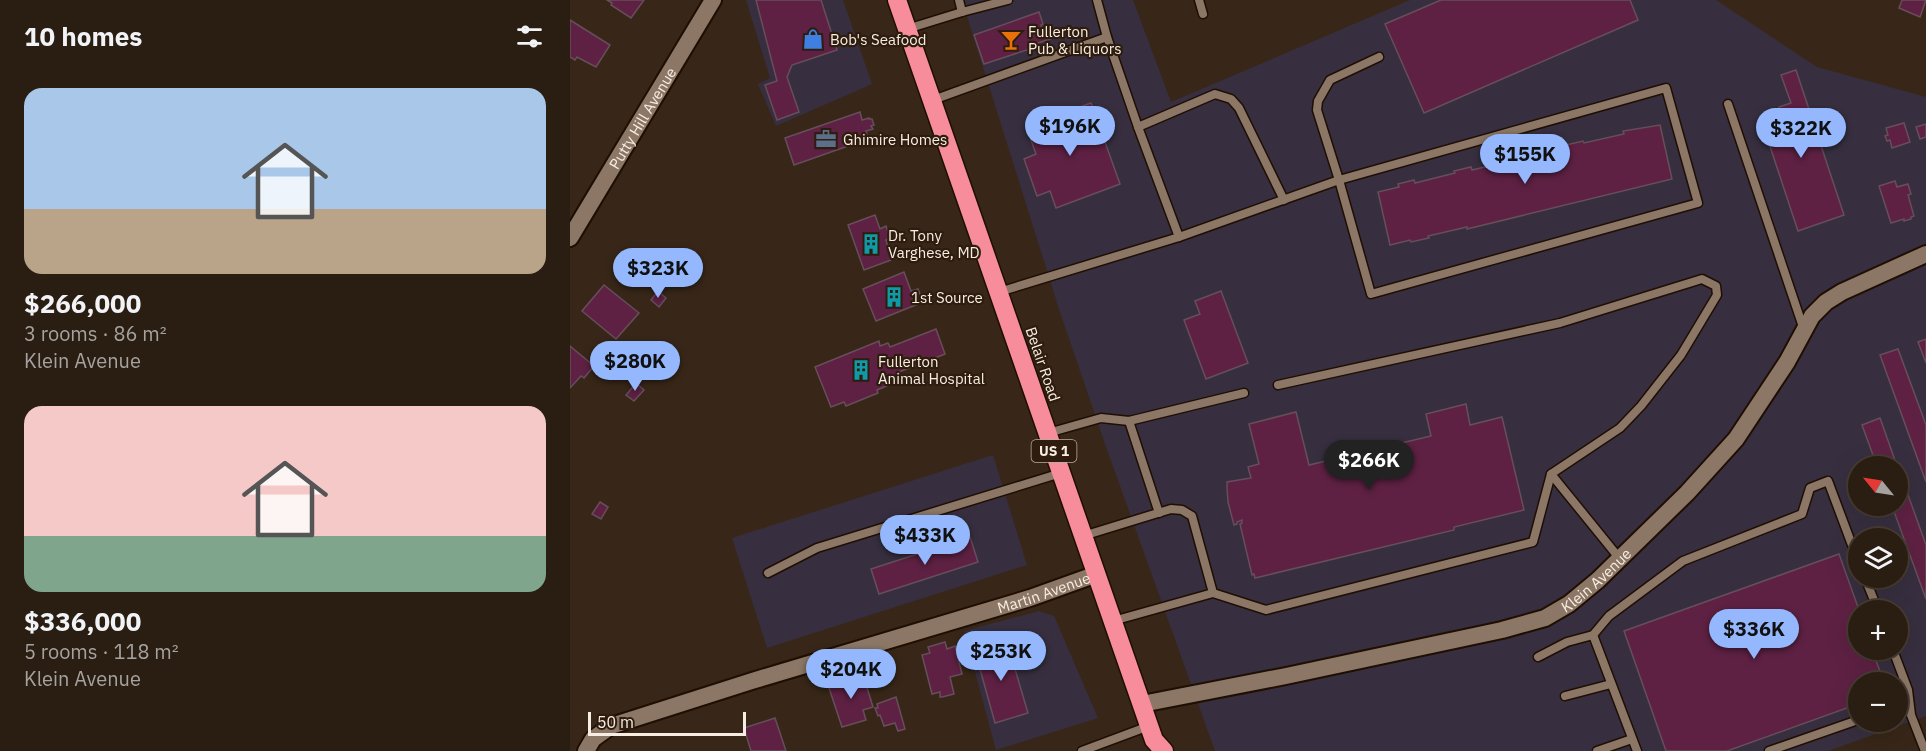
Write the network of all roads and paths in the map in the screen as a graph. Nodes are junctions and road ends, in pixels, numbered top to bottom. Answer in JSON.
{"nodes":[{"id":1,"x":713,"y":0,"type":"edge"},
{"id":2,"x":897,"y":0,"type":"edge"},
{"id":3,"x":959,"y":0,"type":"edge"},
{"id":4,"x":1008,"y":0,"type":"edge"},
{"id":5,"x":1097,"y":0,"type":"edge"},
{"id":6,"x":1199,"y":0,"type":"edge"},
{"id":7,"x":962,"y":12,"type":"junction"},
{"id":8,"x":1203,"y":14,"type":"dead end"},
{"id":9,"x":908,"y":29,"type":"junction"},
{"id":10,"x":1107,"y":37,"type":"junction"},
{"id":11,"x":1379,"y":57,"type":"dead end"},
{"id":12,"x":933,"y":100,"type":"junction"},
{"id":13,"x":1728,"y":104,"type":"dead end"},
{"id":14,"x":1138,"y":127,"type":"junction"},
{"id":15,"x":1339,"y":180,"type":"junction"},
{"id":16,"x":1284,"y":200,"type":"junction"},
{"id":17,"x":1179,"y":237,"type":"junction"},
{"id":18,"x":570,"y":238,"type":"edge"},
{"id":19,"x":1926,"y":254,"type":"edge"},
{"id":20,"x":999,"y":292,"type":"junction"},
{"id":21,"x":1804,"y":330,"type":"junction"},
{"id":22,"x":1278,"y":385,"type":"dead end"},
{"id":23,"x":1244,"y":393,"type":"dead end"},
{"id":24,"x":1130,"y":421,"type":"junction"},
{"id":25,"x":1048,"y":433,"type":"junction"},
{"id":26,"x":1062,"y":473,"type":"junction"},
{"id":27,"x":1551,"y":474,"type":"junction"},
{"id":28,"x":1159,"y":513,"type":"junction"},
{"id":29,"x":1848,"y":534,"type":"edge"},
{"id":30,"x":1083,"y":536,"type":"junction"},
{"id":31,"x":1620,"y":558,"type":"junction"},
{"id":32,"x":768,"y":573,"type":"dead end"},
{"id":33,"x":1097,"y":574,"type":"junction"},
{"id":34,"x":1213,"y":593,"type":"junction"},
{"id":35,"x":1113,"y":621,"type":"junction"},
{"id":36,"x":1593,"y":635,"type":"junction"},
{"id":37,"x":1538,"y":657,"type":"dead end"},
{"id":38,"x":1897,"y":660,"type":"edge"},
{"id":39,"x":1611,"y":684,"type":"junction"},
{"id":40,"x":1565,"y":696,"type":"dead end"},
{"id":41,"x":1909,"y":703,"type":"joint"},
{"id":42,"x":1142,"y":704,"type":"junction"},
{"id":43,"x":1848,"y":723,"type":"edge"},
{"id":44,"x":1632,"y":738,"type":"junction"},
{"id":45,"x":1155,"y":742,"type":"edge"},
{"id":46,"x":586,"y":751,"type":"edge"},
{"id":47,"x":1083,"y":751,"type":"edge"},
{"id":48,"x":1597,"y":751,"type":"edge"},
{"id":49,"x":1637,"y":751,"type":"edge"},
{"id":50,"x":1769,"y":751,"type":"edge"},
{"id":51,"x":1925,"y":751,"type":"edge"}],
"edges":[{"from":1,"to":18,"type":"street","name":"Putty Hill Avenue"},
{"from":2,"to":9,"type":"highway","name":"Belair Road","number":"US 1"},
{"from":3,"to":7,"type":"lane"},
{"from":4,"to":7,"type":"lane"},
{"from":5,"to":10,"type":"lane"},
{"from":6,"to":8,"type":"lane"},
{"from":7,"to":9,"type":"lane"},
{"from":9,"to":12,"type":"highway","name":"Belair Road","number":"US 1"},
{"from":10,"to":12,"type":"lane"},
{"from":10,"to":14,"type":"lane"},
{"from":11,"to":15,"type":"lane"},
{"from":12,"to":20,"type":"highway","name":"Belair Road","number":"US 1"},
{"from":13,"to":21,"type":"lane"},
{"from":14,"to":16,"type":"lane"},
{"from":14,"to":17,"type":"lane"},
{"from":15,"to":15,"type":"lane"},
{"from":15,"to":16,"type":"lane"},
{"from":16,"to":17,"type":"lane"},
{"from":17,"to":20,"type":"lane"},
{"from":19,"to":21,"type":"street","name":"Klein Avenue"},
{"from":20,"to":25,"type":"highway","name":"Belair Road","number":"US 1"},
{"from":21,"to":31,"type":"street","name":"Klein Avenue"},
{"from":22,"to":27,"type":"lane"},
{"from":23,"to":24,"type":"lane"},
{"from":24,"to":25,"type":"lane"},
{"from":24,"to":28,"type":"lane"},
{"from":25,"to":26,"type":"highway","name":"Belair Road","number":"US 1"},
{"from":26,"to":30,"type":"highway","name":"Belair Road","number":"US 1"},
{"from":26,"to":32,"type":"lane"},
{"from":27,"to":31,"type":"lane"},
{"from":27,"to":34,"type":"lane"},
{"from":28,"to":30,"type":"lane"},
{"from":28,"to":34,"type":"lane"},
{"from":29,"to":36,"type":"lane"},
{"from":30,"to":33,"type":"highway","name":"Belair Road","number":"US 1"},
{"from":31,"to":42,"type":"street","name":"Klein Avenue"},
{"from":33,"to":35,"type":"highway","name":"Belair Road","number":"US 1"},
{"from":33,"to":46,"type":"street","name":"Martin Avenue"},
{"from":34,"to":35,"type":"lane"},
{"from":35,"to":42,"type":"highway","name":"Belair Road","number":"US 1"},
{"from":36,"to":37,"type":"lane"},
{"from":36,"to":39,"type":"lane"},
{"from":38,"to":41,"type":"lane"},
{"from":39,"to":40,"type":"lane"},
{"from":39,"to":44,"type":"lane"},
{"from":41,"to":51,"type":"lane"},
{"from":42,"to":45,"type":"highway","name":"Belair Road","number":"US 1"},
{"from":43,"to":50,"type":"lane"},
{"from":44,"to":48,"type":"lane"},
{"from":44,"to":49,"type":"lane"},
{"from":45,"to":47,"type":"lane"}]}
